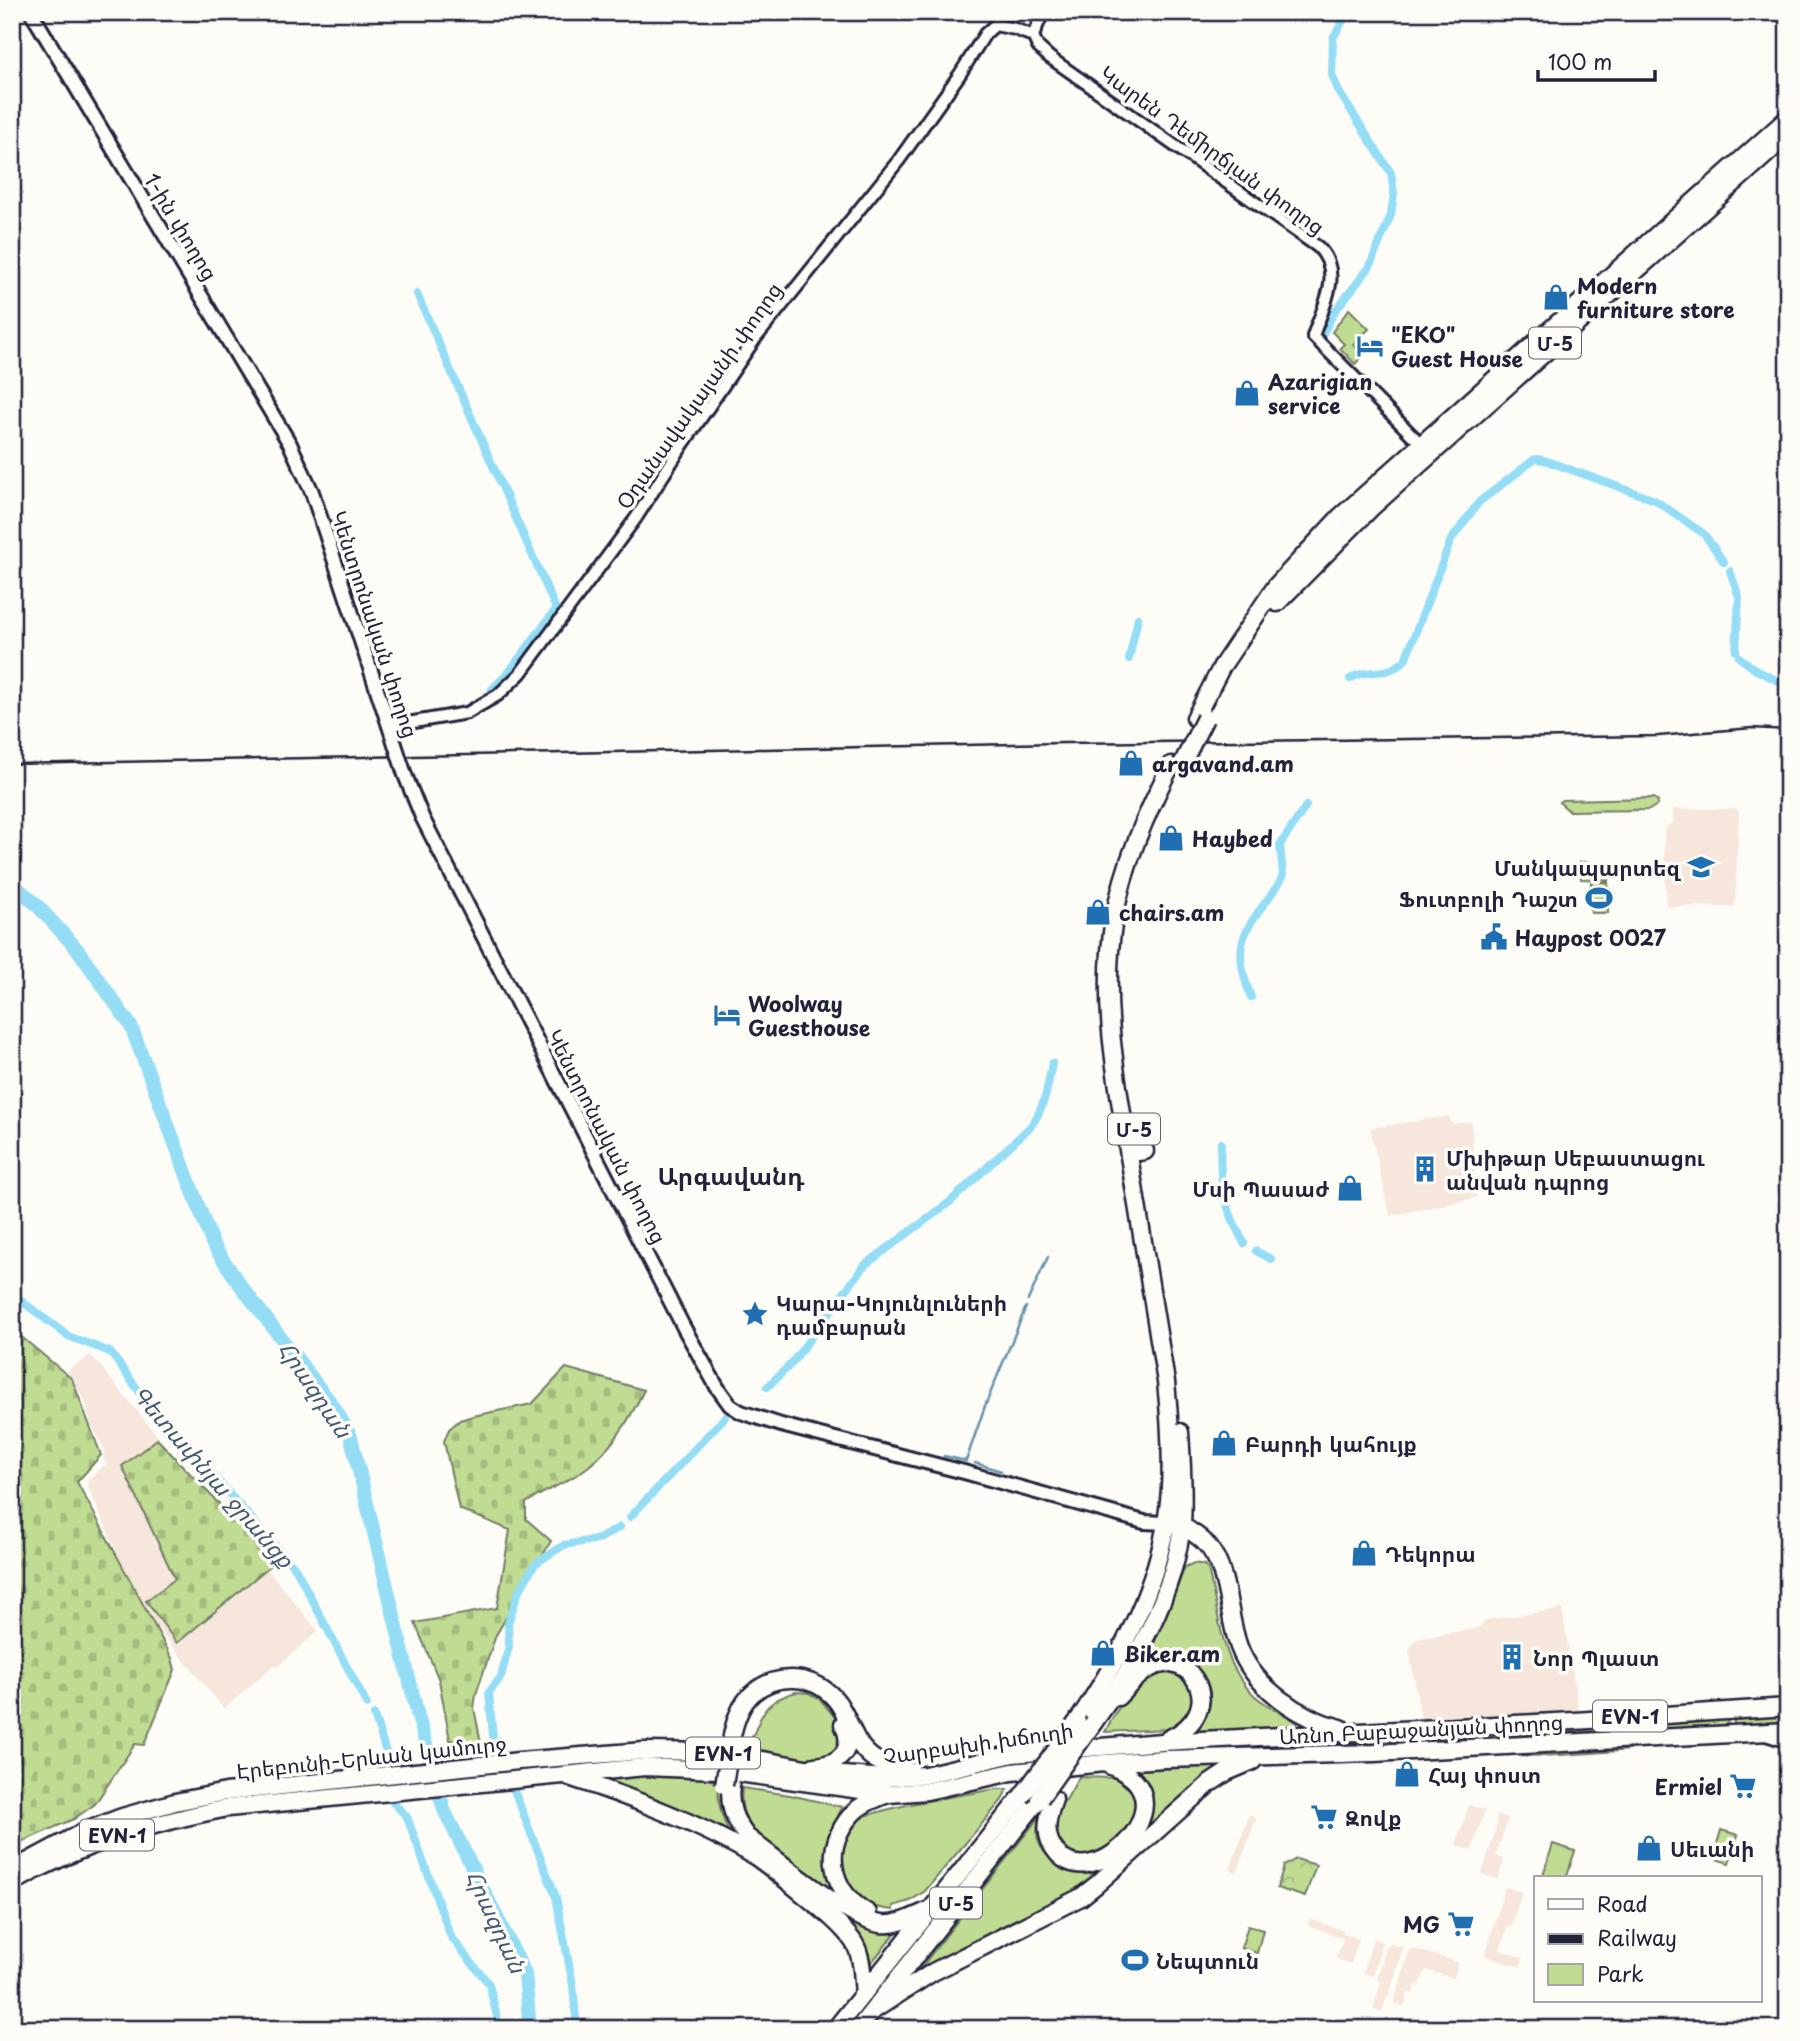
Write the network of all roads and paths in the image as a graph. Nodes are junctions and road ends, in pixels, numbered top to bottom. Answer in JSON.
{"nodes":[{"id":1,"x":31,"y":12,"type":"edge"},
{"id":2,"x":1043,"y":12,"type":"edge"},
{"id":3,"x":1032,"y":36,"type":"junction"},
{"id":4,"x":1788,"y":118,"type":"edge"},
{"id":5,"x":1788,"y":135,"type":"edge"},
{"id":6,"x":1422,"y":444,"type":"junction"},
{"id":7,"x":298,"y":460,"type":"joint"},
{"id":8,"x":391,"y":730,"type":"junction"},
{"id":9,"x":1176,"y":766,"type":"junction"},
{"id":10,"x":1174,"y":1524,"type":"junction"},
{"id":11,"x":1788,"y":1707,"type":"edge"},
{"id":12,"x":1096,"y":1719,"type":"junction"},
{"id":13,"x":1574,"y":1721,"type":"junction"},
{"id":14,"x":1788,"y":1731,"type":"edge"},
{"id":15,"x":1360,"y":1732,"type":"junction"},
{"id":16,"x":1763,"y":1733,"type":"junction"},
{"id":17,"x":1788,"y":1741,"type":"edge"},
{"id":18,"x":734,"y":1742,"type":"junction"},
{"id":19,"x":1163,"y":1742,"type":"junction"},
{"id":20,"x":1536,"y":1744,"type":"junction"},
{"id":21,"x":1265,"y":1757,"type":"junction"},
{"id":22,"x":1165,"y":1759,"type":"junction"},
{"id":23,"x":1105,"y":1763,"type":"junction"},
{"id":24,"x":792,"y":1766,"type":"junction"},
{"id":25,"x":520,"y":1770,"type":"junction"},
{"id":26,"x":561,"y":1774,"type":"junction"},
{"id":27,"x":925,"y":1775,"type":"junction"},
{"id":28,"x":727,"y":1786,"type":"junction"},
{"id":29,"x":889,"y":1794,"type":"junction"},
{"id":30,"x":1047,"y":1798,"type":"junction"},
{"id":31,"x":227,"y":1800,"type":"junction"},
{"id":32,"x":755,"y":1857,"type":"junction"},
{"id":33,"x":12,"y":1870,"type":"edge"},
{"id":34,"x":12,"y":1883,"type":"edge"},
{"id":35,"x":931,"y":1907,"type":"junction"},
{"id":36,"x":864,"y":1993,"type":"junction"},
{"id":37,"x":874,"y":2010,"type":"junction"},
{"id":38,"x":835,"y":2029,"type":"edge"},
{"id":39,"x":858,"y":2029,"type":"edge"}],
"edges":[{"from":1,"to":7,"type":"main road","name":"1-ին փողոց"},
{"from":2,"to":3,"type":"street"},
{"from":3,"to":6,"type":"street","name":"Կարեն Դեմիրճյան փողոց"},
{"from":3,"to":8,"type":"street","name":"Օդանավակայանի փողոց"},
{"from":4,"to":6,"type":"highway","number":"Մ-5"},
{"from":5,"to":6,"type":"highway","number":"Մ-5"},
{"from":6,"to":9,"type":"highway","number":"Մ-5"},
{"from":7,"to":8,"type":"main road","name":"Կենտրոնական փողոց"},
{"from":8,"to":10,"type":"main road","name":"Կենտրոնական փողոց","bridge":true},
{"from":9,"to":10,"type":"highway","number":"Մ-5"},
{"from":9,"to":10,"type":"highway","number":"Մ-5"},
{"from":10,"to":12,"type":"highway","number":"Մ-5"},
{"from":10,"to":15,"type":"highway"},
{"from":10,"to":35,"type":"highway","number":"Մ-5","bridge":true},
{"from":11,"to":13,"type":"highway","name":"Առնո Բաբաջանյան փողոց","number":"EVN-1"},
{"from":12,"to":19,"type":"highway"},
{"from":12,"to":30,"type":"highway","number":"Մ-5","bridge":true},
{"from":13,"to":15,"type":"highway","name":"Առնո Բաբաջանյան փողոց","number":"EVN-1"},
{"from":13,"to":20,"type":"highway"},
{"from":14,"to":16,"type":"highway","name":"Առնո Բաբաջանյան փողոց","number":"EVN-1"},
{"from":15,"to":19,"type":"highway","name":"Չարբախի խճուղի","number":"EVN-1"},
{"from":16,"to":17,"type":"main road"},
{"from":16,"to":20,"type":"highway","name":"Առնո Բաբաջանյան փողոց","number":"EVN-1"},
{"from":18,"to":24,"type":"highway"},
{"from":18,"to":27,"type":"highway"},
{"from":18,"to":28,"type":"highway","bridge":true},
{"from":19,"to":22,"type":"highway"},
{"from":19,"to":27,"type":"highway","name":"Չարբախի խճուղի","number":"EVN-1"},
{"from":20,"to":21,"type":"highway","name":"Առնո Բաբաջանյան փողոց","number":"EVN-1"},
{"from":21,"to":22,"type":"highway","name":"Չարբախի խճուղի","number":"EVN-1"},
{"from":21,"to":37,"type":"highway"},
{"from":22,"to":23,"type":"highway","name":"Չարբախի խճուղի","number":"EVN-1"},
{"from":23,"to":29,"type":"highway","name":"Չարբախի խճուղի","number":"EVN-1"},
{"from":23,"to":30,"type":"highway"},
{"from":24,"to":25,"type":"highway","name":"Չարբախի խճուղի","number":"EVN-1"},
{"from":24,"to":27,"type":"highway","name":"Չարբախի խճուղի","number":"EVN-1"},
{"from":25,"to":26,"type":"highway","name":"Չարբախի խճուղի","number":"EVN-1"},
{"from":25,"to":31,"type":"highway","name":"Էրեբունի-Երևան կամուրջ","number":"EVN-1"},
{"from":26,"to":29,"type":"highway","name":"Չարբախի խճուղի","number":"EVN-1"},
{"from":26,"to":32,"type":"highway"},
{"from":28,"to":32,"type":"highway"},
{"from":28,"to":35,"type":"highway"},
{"from":29,"to":35,"type":"highway"},
{"from":30,"to":37,"type":"highway","number":"Մ-5"},
{"from":31,"to":33,"type":"highway","number":"EVN-1"},
{"from":31,"to":34,"type":"highway","number":"EVN-1"},
{"from":32,"to":36,"type":"highway"},
{"from":35,"to":36,"type":"highway","number":"Մ-5"},
{"from":36,"to":38,"type":"highway","number":"Մ-5"},
{"from":37,"to":39,"type":"highway","number":"Մ-5"}]}
